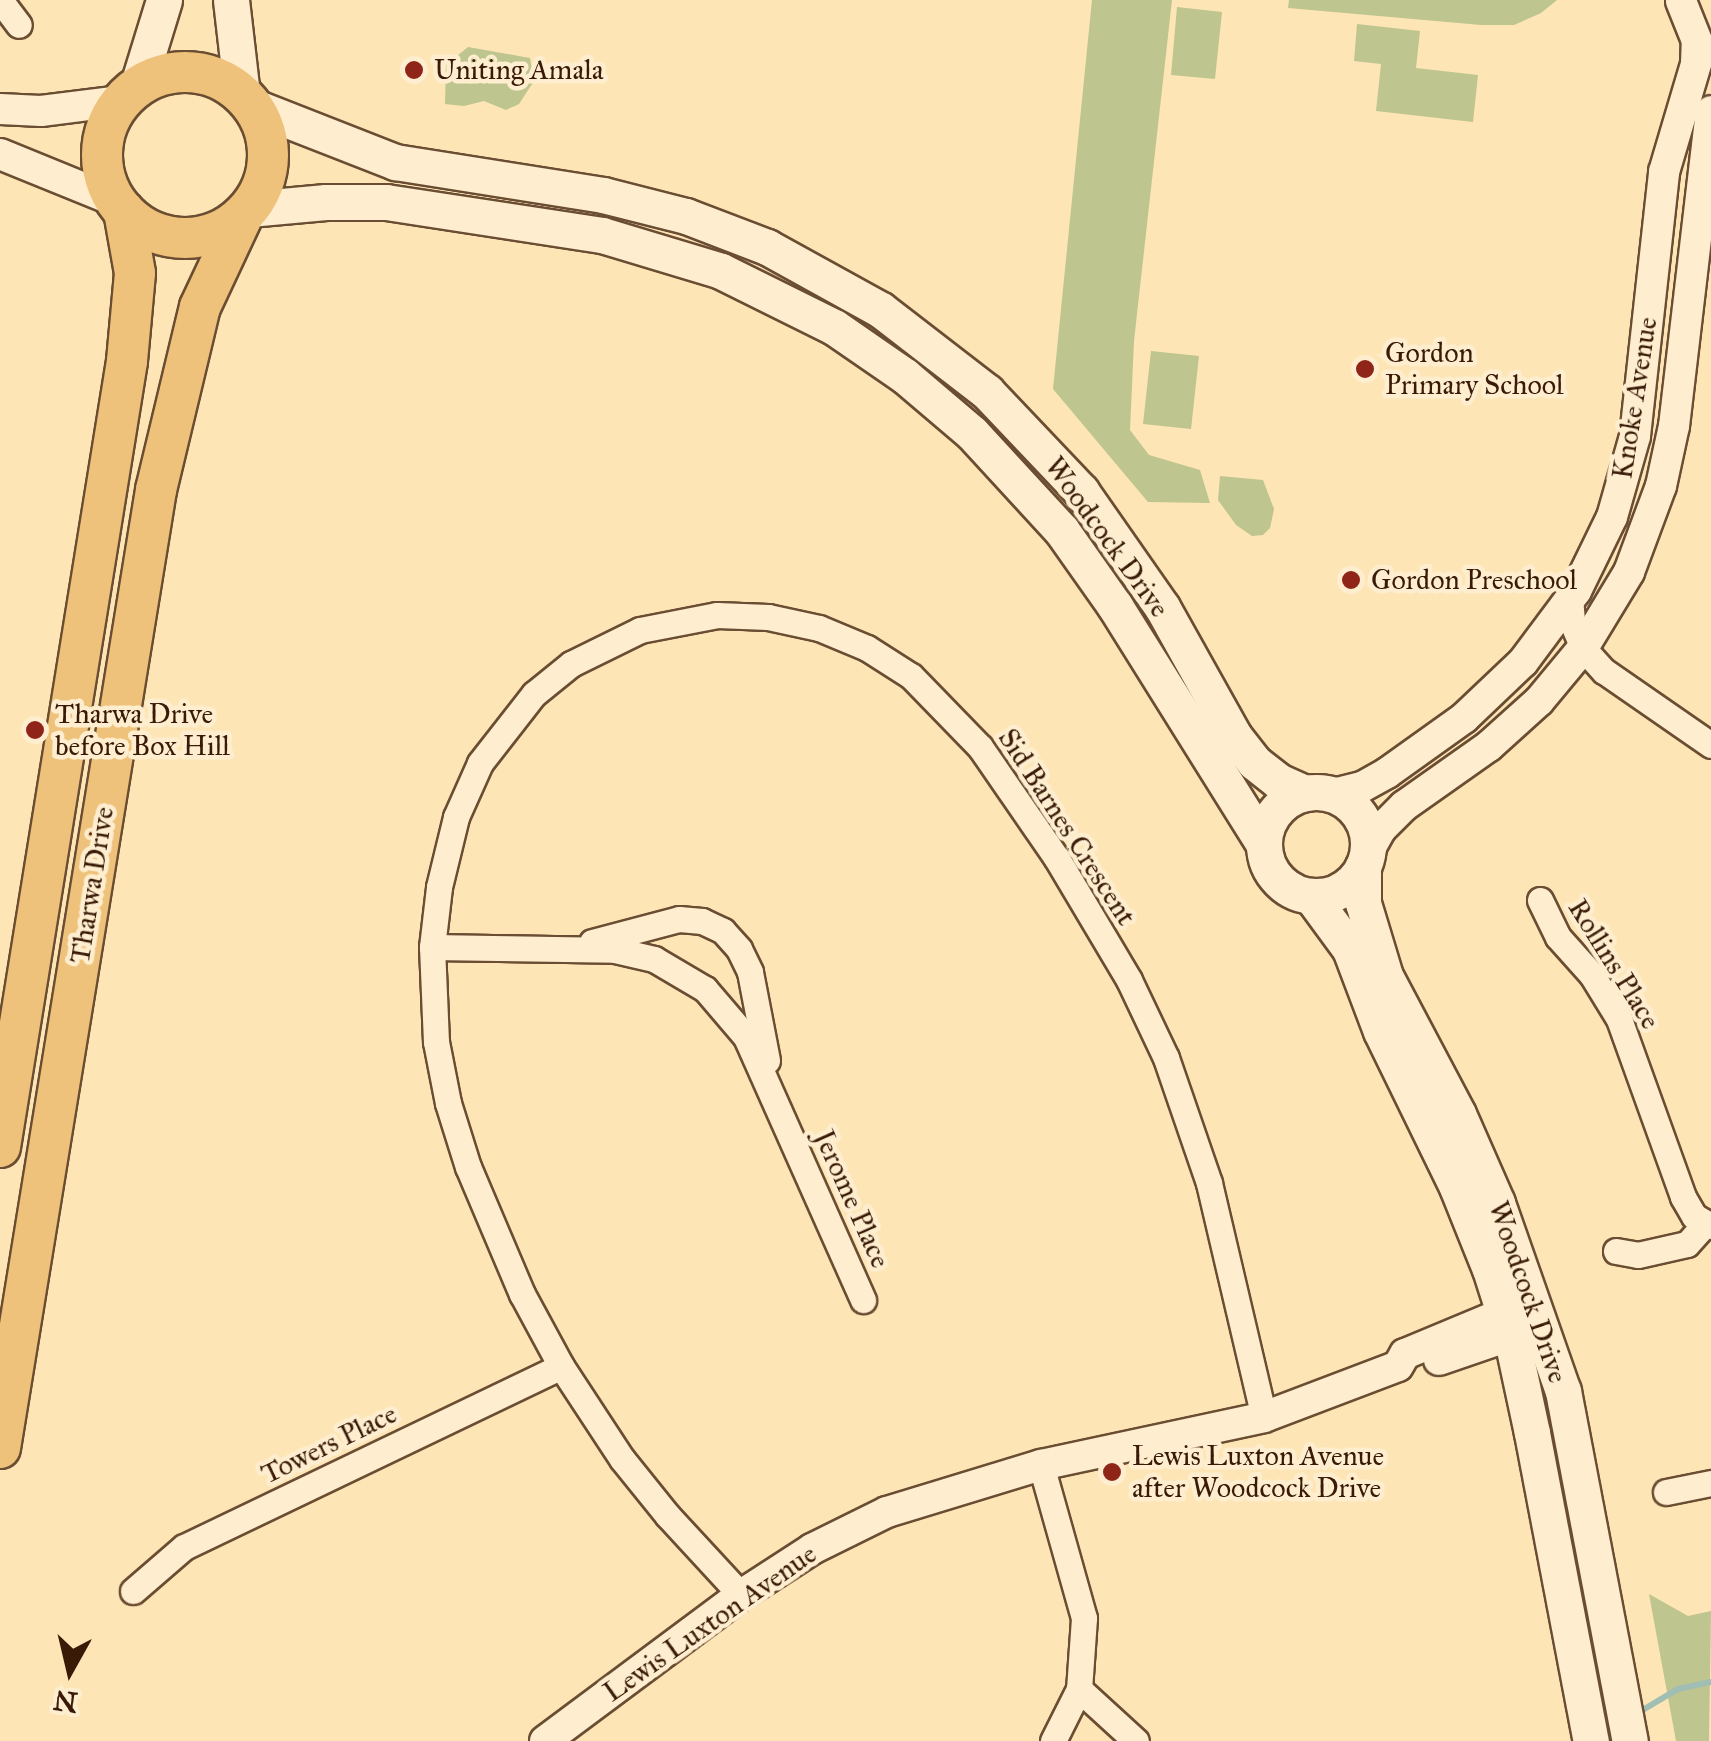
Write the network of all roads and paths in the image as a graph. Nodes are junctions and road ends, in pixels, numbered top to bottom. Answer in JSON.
{"nodes":[{"id":1,"x":0,"y":0,"type":"edge"},
{"id":2,"x":164,"y":0,"type":"edge"},
{"id":3,"x":231,"y":0,"type":"edge"},
{"id":4,"x":1681,"y":0,"type":"edge"},
{"id":5,"x":1711,"y":15,"type":"edge"},
{"id":6,"x":20,"y":25,"type":"dead end"},
{"id":7,"x":129,"y":94,"type":"junction"},
{"id":8,"x":247,"y":101,"type":"junction"},
{"id":9,"x":0,"y":109,"type":"edge"},
{"id":10,"x":1711,"y":111,"type":"edge"},
{"id":11,"x":0,"y":154,"type":"edge"},
{"id":12,"x":120,"y":206,"type":"junction"},
{"id":13,"x":246,"y":212,"type":"junction"},
{"id":14,"x":1570,"y":598,"type":"junction"},
{"id":15,"x":1583,"y":648,"type":"junction"},
{"id":16,"x":1532,"y":651,"type":"junction"},
{"id":17,"x":1711,"y":745,"type":"edge"},
{"id":18,"x":1319,"y":794,"type":"junction"},
{"id":19,"x":1263,"y":843,"type":"junction"},
{"id":20,"x":1365,"y":860,"type":"junction"},
{"id":21,"x":1311,"y":896,"type":"junction"},
{"id":22,"x":1540,"y":900,"type":"dead end"},
{"id":23,"x":432,"y":947,"type":"junction"},
{"id":24,"x":527,"y":948,"type":"junction"},
{"id":25,"x":786,"y":1122,"type":"junction"},
{"id":26,"x":0,"y":1147,"type":"edge"},
{"id":27,"x":1708,"y":1225,"type":"edge"},
{"id":28,"x":1616,"y":1251,"type":"dead end"},
{"id":29,"x":863,"y":1300,"type":"dead end"},
{"id":30,"x":1523,"y":1318,"type":"junction"},
{"id":31,"x":561,"y":1366,"type":"junction"},
{"id":32,"x":1264,"y":1417,"type":"junction"},
{"id":33,"x":0,"y":1448,"type":"edge"},
{"id":34,"x":1041,"y":1464,"type":"junction"},
{"id":35,"x":1711,"y":1484,"type":"edge"},
{"id":36,"x":1666,"y":1492,"type":"dead end"},
{"id":37,"x":133,"y":1591,"type":"dead end"},
{"id":38,"x":741,"y":1595,"type":"junction"},
{"id":39,"x":1080,"y":1689,"type":"junction"},
{"id":40,"x":1590,"y":1732,"type":"edge"},
{"id":41,"x":545,"y":1741,"type":"edge"},
{"id":42,"x":1052,"y":1741,"type":"edge"},
{"id":43,"x":1136,"y":1741,"type":"edge"},
{"id":44,"x":1630,"y":1741,"type":"edge"}],
"edges":[{"from":1,"to":6,"type":"street"},
{"from":2,"to":7,"type":"main road"},
{"from":3,"to":8,"type":"main road"},
{"from":4,"to":5,"type":"street"},
{"from":4,"to":14,"type":"street","name":"Knoke Avenue"},
{"from":7,"to":8,"type":"main road"},
{"from":7,"to":9,"type":"street"},
{"from":7,"to":12,"type":"main road"},
{"from":8,"to":13,"type":"main road"},
{"from":8,"to":18,"type":"main road","name":"Woodcock Drive"},
{"from":10,"to":15,"type":"street","name":"Knoke Avenue"},
{"from":11,"to":12,"type":"street"},
{"from":12,"to":13,"type":"main road"},
{"from":12,"to":26,"type":"main road","name":"Tharwa Drive"},
{"from":13,"to":19,"type":"main road","name":"Woodcock Drive"},
{"from":13,"to":33,"type":"main road","name":"Tharwa Drive"},
{"from":14,"to":15,"type":"street"},
{"from":14,"to":16,"type":"street","name":"Knoke Avenue"},
{"from":15,"to":16,"type":"street"},
{"from":15,"to":17,"type":"street"},
{"from":15,"to":20,"type":"street","name":"Knoke Avenue"},
{"from":16,"to":18,"type":"street","name":"Knoke Avenue"},
{"from":18,"to":19,"type":"main road"},
{"from":18,"to":20,"type":"main road"},
{"from":19,"to":21,"type":"main road"},
{"from":20,"to":21,"type":"main road"},
{"from":20,"to":30,"type":"main road","name":"Woodcock Drive"},
{"from":21,"to":30,"type":"main road","name":"Woodcock Drive"},
{"from":22,"to":27,"type":"street","name":"Rollins Place"},
{"from":23,"to":24,"type":"street","name":"Jerome Place"},
{"from":23,"to":31,"type":"street","name":"Sid Barnes Crescent"},
{"from":23,"to":32,"type":"street","name":"Sid Barnes Crescent"},
{"from":24,"to":25,"type":"street","name":"Jerome Place"},
{"from":24,"to":25,"type":"street","name":"Jerome Place"},
{"from":25,"to":29,"type":"street","name":"Jerome Place"},
{"from":27,"to":28,"type":"street","name":"Rollins Place"},
{"from":30,"to":32,"type":"street","name":"Lewis Luxton Avenue"},
{"from":30,"to":40,"type":"main road","name":"Woodcock Drive"},
{"from":30,"to":44,"type":"main road","name":"Woodcock Drive"},
{"from":31,"to":37,"type":"street","name":"Towers Place"},
{"from":31,"to":38,"type":"street","name":"Sid Barnes Crescent"},
{"from":32,"to":34,"type":"street","name":"Lewis Luxton Avenue"},
{"from":34,"to":38,"type":"street","name":"Lewis Luxton Avenue"},
{"from":34,"to":39,"type":"street"},
{"from":35,"to":36,"type":"street"},
{"from":38,"to":41,"type":"street","name":"Lewis Luxton Avenue"},
{"from":39,"to":42,"type":"street"},
{"from":39,"to":43,"type":"street"}]}
